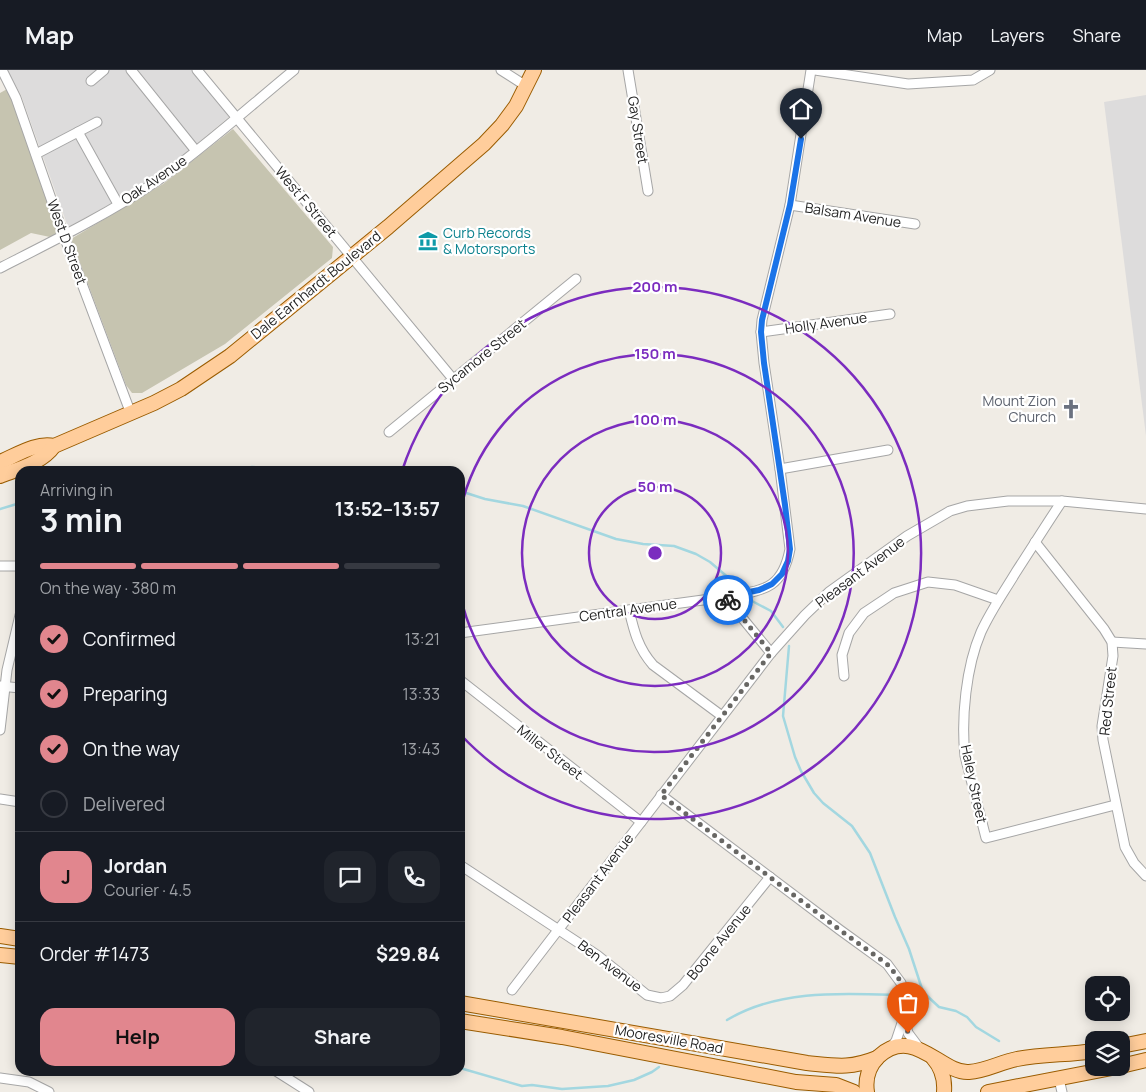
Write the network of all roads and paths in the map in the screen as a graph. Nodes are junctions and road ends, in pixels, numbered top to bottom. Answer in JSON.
{"nodes":[{"id":1,"x":2,"y":70,"type":"edge"},
{"id":2,"x":104,"y":70,"type":"edge"},
{"id":3,"x":131,"y":70,"type":"edge"},
{"id":4,"x":197,"y":70,"type":"edge"},
{"id":5,"x":294,"y":70,"type":"edge"},
{"id":6,"x":501,"y":70,"type":"edge"},
{"id":7,"x":534,"y":70,"type":"edge"},
{"id":8,"x":628,"y":70,"type":"edge"},
{"id":9,"x":811,"y":70,"type":"edge"},
{"id":10,"x":815,"y":70,"type":"edge"},
{"id":11,"x":990,"y":70,"type":"edge"},
{"id":12,"x":9,"y":81,"type":"junction"},
{"id":13,"x":91,"y":81,"type":"dead end"},
{"id":14,"x":0,"y":86,"type":"edge"},
{"id":15,"x":526,"y":86,"type":"junction"},
{"id":16,"x":236,"y":117,"type":"junction"},
{"id":17,"x":97,"y":122,"type":"dead end"},
{"id":18,"x":78,"y":132,"type":"junction"},
{"id":19,"x":196,"y":151,"type":"junction"},
{"id":20,"x":36,"y":154,"type":"junction"},
{"id":21,"x":648,"y":190,"type":"dead end"},
{"id":22,"x":118,"y":204,"type":"junction"},
{"id":23,"x":790,"y":205,"type":"junction"},
{"id":24,"x":915,"y":224,"type":"dead end"},
{"id":25,"x":64,"y":236,"type":"junction"},
{"id":26,"x":352,"y":257,"type":"junction"},
{"id":27,"x":0,"y":268,"type":"edge"},
{"id":28,"x":576,"y":279,"type":"dead end"},
{"id":29,"x":890,"y":314,"type":"dead end"},
{"id":30,"x":761,"y":332,"type":"junction"},
{"id":31,"x":454,"y":379,"type":"junction"},
{"id":32,"x":131,"y":414,"type":"junction"},
{"id":33,"x":389,"y":432,"type":"dead end"},
{"id":34,"x":54,"y":446,"type":"junction"},
{"id":35,"x":888,"y":450,"type":"dead end"},
{"id":36,"x":0,"y":462,"type":"edge"},
{"id":37,"x":24,"y":466,"type":"edge"},
{"id":38,"x":780,"y":469,"type":"junction"},
{"id":39,"x":15,"y":470,"type":"edge"},
{"id":40,"x":0,"y":476,"type":"edge"},
{"id":41,"x":1062,"y":502,"type":"junction"},
{"id":42,"x":1146,"y":509,"type":"edge"},
{"id":43,"x":1035,"y":542,"type":"junction"},
{"id":44,"x":0,"y":566,"type":"edge"},
{"id":45,"x":15,"y":566,"type":"edge"},
{"id":46,"x":725,"y":597,"type":"junction"},
{"id":47,"x":998,"y":600,"type":"junction"},
{"id":48,"x":629,"y":610,"type":"junction"},
{"id":49,"x":465,"y":632,"type":"edge"},
{"id":50,"x":15,"y":635,"type":"edge"},
{"id":51,"x":1112,"y":642,"type":"junction"},
{"id":52,"x":1146,"y":644,"type":"edge"},
{"id":53,"x":771,"y":653,"type":"junction"},
{"id":54,"x":844,"y":676,"type":"dead end"},
{"id":55,"x":465,"y":684,"type":"edge"},
{"id":56,"x":2,"y":687,"type":"edge"},
{"id":57,"x":15,"y":688,"type":"edge"},
{"id":58,"x":722,"y":716,"type":"junction"},
{"id":59,"x":0,"y":730,"type":"edge"},
{"id":60,"x":661,"y":795,"type":"junction"},
{"id":61,"x":0,"y":799,"type":"edge"},
{"id":62,"x":15,"y":801,"type":"edge"},
{"id":63,"x":1115,"y":805,"type":"junction"},
{"id":64,"x":641,"y":822,"type":"junction"},
{"id":65,"x":465,"y":868,"type":"edge"},
{"id":66,"x":1146,"y":876,"type":"edge"},
{"id":67,"x":770,"y":877,"type":"junction"},
{"id":68,"x":559,"y":929,"type":"junction"},
{"id":69,"x":0,"y":936,"type":"edge"},
{"id":70,"x":15,"y":938,"type":"edge"},
{"id":71,"x":0,"y":955,"type":"edge"},
{"id":72,"x":15,"y":956,"type":"edge"},
{"id":73,"x":512,"y":990,"type":"dead end"},
{"id":74,"x":661,"y":998,"type":"joint"},
{"id":75,"x":465,"y":1004,"type":"edge"},
{"id":76,"x":904,"y":1017,"type":"junction"},
{"id":77,"x":465,"y":1021,"type":"edge"},
{"id":78,"x":1146,"y":1041,"type":"edge"},
{"id":79,"x":1130,"y":1044,"type":"edge"},
{"id":80,"x":924,"y":1051,"type":"junction"},
{"id":81,"x":1085,"y":1052,"type":"edge"},
{"id":82,"x":882,"y":1054,"type":"junction"},
{"id":83,"x":1146,"y":1060,"type":"edge"},
{"id":84,"x":1130,"y":1064,"type":"edge"},
{"id":85,"x":284,"y":1076,"type":"edge"},
{"id":86,"x":1088,"y":1076,"type":"edge"},
{"id":87,"x":0,"y":1078,"type":"edge"},
{"id":88,"x":1061,"y":1085,"type":"edge"},
{"id":89,"x":792,"y":1087,"type":"edge"},
{"id":90,"x":49,"y":1092,"type":"edge"},
{"id":91,"x":309,"y":1092,"type":"edge"},
{"id":92,"x":854,"y":1092,"type":"edge"},
{"id":93,"x":866,"y":1092,"type":"edge"},
{"id":94,"x":944,"y":1092,"type":"edge"},
{"id":95,"x":988,"y":1092,"type":"edge"}],
"edges":[{"from":1,"to":12,"type":"street","name":"West D Street"},
{"from":2,"to":13,"type":"street"},
{"from":3,"to":19,"type":"street"},
{"from":4,"to":16,"type":"street","name":"West F Street"},
{"from":5,"to":16,"type":"street","name":"Oak Avenue"},
{"from":6,"to":15,"type":"street"},
{"from":7,"to":15,"type":"main road","name":"Dale Earnhardt Boulevard"},
{"from":8,"to":21,"type":"street","name":"Gay Street"},
{"from":9,"to":23,"type":"street","name":"Central Avenue"},
{"from":10,"to":11,"type":"street"},
{"from":12,"to":14,"type":"street"},
{"from":12,"to":20,"type":"street","name":"West D Street"},
{"from":15,"to":26,"type":"main road","name":"Dale Earnhardt Boulevard"},
{"from":16,"to":19,"type":"street","name":"Oak Avenue"},
{"from":16,"to":26,"type":"street","name":"West F Street"},
{"from":17,"to":18,"type":"street"},
{"from":18,"to":20,"type":"street"},
{"from":18,"to":22,"type":"street"},
{"from":19,"to":22,"type":"street","name":"Oak Avenue"},
{"from":20,"to":25,"type":"street","name":"West D Street"},
{"from":22,"to":25,"type":"street","name":"Oak Avenue"},
{"from":23,"to":24,"type":"street","name":"Balsam Avenue"},
{"from":23,"to":30,"type":"street","name":"Central Avenue"},
{"from":25,"to":27,"type":"street","name":"Oak Avenue"},
{"from":25,"to":32,"type":"street","name":"West D Street"},
{"from":26,"to":31,"type":"street","name":"West F Street"},
{"from":26,"to":32,"type":"main road","name":"Dale Earnhardt Boulevard"},
{"from":28,"to":31,"type":"street","name":"Sycamore Street"},
{"from":29,"to":30,"type":"street","name":"Holly Avenue"},
{"from":30,"to":38,"type":"street","name":"Central Avenue"},
{"from":31,"to":33,"type":"street","name":"Sycamore Street"},
{"from":32,"to":34,"type":"main road","name":"Dale Earnhardt Boulevard"},
{"from":34,"to":36,"type":"main road","name":"Dale Earnhardt Boulevard"},
{"from":34,"to":37,"type":"main road","name":"Dale Earnhardt Boulevard"},
{"from":35,"to":38,"type":"street"},
{"from":38,"to":46,"type":"street","name":"Central Avenue"},
{"from":39,"to":40,"type":"main road","name":"Dale Earnhardt Boulevard"},
{"from":41,"to":42,"type":"street","name":"Pleasant Avenue"},
{"from":41,"to":43,"type":"street","name":"Haley Street"},
{"from":41,"to":53,"type":"street","name":"Pleasant Avenue"},
{"from":43,"to":47,"type":"street","name":"Haley Street"},
{"from":43,"to":51,"type":"street"},
{"from":44,"to":45,"type":"street"},
{"from":46,"to":48,"type":"street","name":"Central Avenue"},
{"from":46,"to":53,"type":"street"},
{"from":47,"to":54,"type":"street"},
{"from":47,"to":63,"type":"street","name":"Haley Street"},
{"from":48,"to":49,"type":"street","name":"Central Avenue"},
{"from":48,"to":58,"type":"street"},
{"from":50,"to":56,"type":"street"},
{"from":51,"to":52,"type":"street"},
{"from":51,"to":63,"type":"street","name":"Red Street"},
{"from":53,"to":58,"type":"street","name":"Pleasant Avenue"},
{"from":55,"to":64,"type":"street","name":"Miller Street"},
{"from":56,"to":57,"type":"street"},
{"from":56,"to":59,"type":"street"},
{"from":58,"to":60,"type":"street","name":"Pleasant Avenue"},
{"from":60,"to":64,"type":"street","name":"Pleasant Avenue"},
{"from":60,"to":67,"type":"street"},
{"from":61,"to":62,"type":"street"},
{"from":63,"to":66,"type":"street","name":"Red Street"},
{"from":64,"to":68,"type":"street","name":"Pleasant Avenue"},
{"from":65,"to":68,"type":"street","name":"Ben Avenue"},
{"from":67,"to":74,"type":"street","name":"Boone Avenue"},
{"from":67,"to":76,"type":"street"},
{"from":68,"to":73,"type":"street","name":"Pleasant Avenue"},
{"from":68,"to":74,"type":"street","name":"Ben Avenue"},
{"from":69,"to":70,"type":"main road"},
{"from":71,"to":72,"type":"main road"},
{"from":75,"to":82,"type":"main road","name":"Mooresville Road"},
{"from":76,"to":80,"type":"street"},
{"from":76,"to":82,"type":"street"},
{"from":77,"to":89,"type":"main road","name":"Mooresville Road"},
{"from":78,"to":79,"type":"main road"},
{"from":80,"to":81,"type":"main road","name":"Mooresville Road"},
{"from":80,"to":82,"type":"main road","name":"Mooresville Road"},
{"from":80,"to":94,"type":"main road"},
{"from":82,"to":93,"type":"main road"},
{"from":83,"to":84,"type":"main road"},
{"from":85,"to":91,"type":"street"},
{"from":86,"to":88,"type":"main road"},
{"from":87,"to":90,"type":"street"},
{"from":88,"to":95,"type":"main road"},
{"from":89,"to":92,"type":"main road","name":"Mooresville Road"}]}
